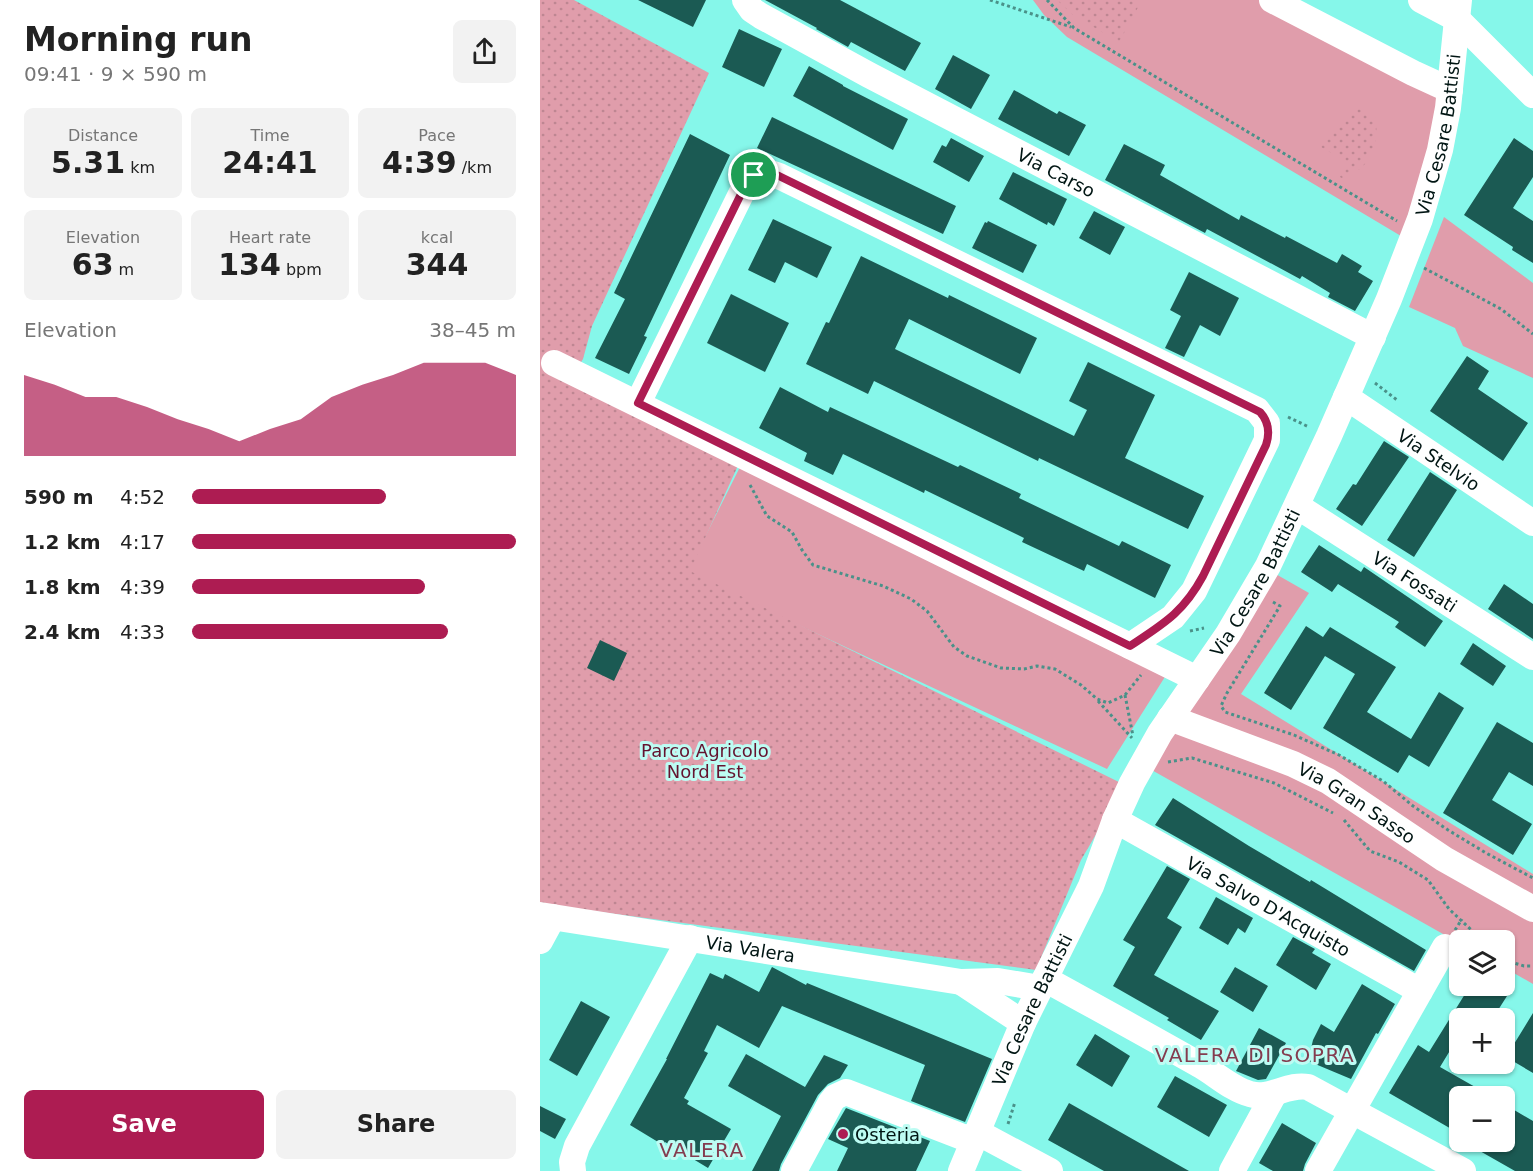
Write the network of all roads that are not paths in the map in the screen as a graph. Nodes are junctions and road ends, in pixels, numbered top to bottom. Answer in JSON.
{"nodes":[{"id":1,"x":745,"y":0,"type":"edge"},
{"id":2,"x":1272,"y":0,"type":"edge"},
{"id":3,"x":1420,"y":0,"type":"edge"},
{"id":4,"x":1458,"y":10,"type":"edge"},
{"id":5,"x":1450,"y":90,"type":"junction"},
{"id":6,"x":1533,"y":95,"type":"edge"},
{"id":7,"x":1372,"y":337,"type":"junction"},
{"id":8,"x":555,"y":363,"type":"dead end"},
{"id":9,"x":1349,"y":390,"type":"junction"},
{"id":10,"x":638,"y":403,"type":"junction"},
{"id":11,"x":1533,"y":503,"type":"edge"},
{"id":12,"x":1297,"y":506,"type":"junction"},
{"id":13,"x":1533,"y":523,"type":"edge"},
{"id":14,"x":1141,"y":651,"type":"junction"},
{"id":15,"x":1533,"y":657,"type":"edge"},
{"id":16,"x":1197,"y":679,"type":"junction"},
{"id":17,"x":1170,"y":718,"type":"junction"},
{"id":18,"x":1115,"y":820,"type":"junction"},
{"id":19,"x":1533,"y":909,"type":"edge"},
{"id":20,"x":547,"y":916,"type":"edge"},
{"id":21,"x":690,"y":938,"type":"junction"},
{"id":22,"x":540,"y":941,"type":"edge"},
{"id":23,"x":1445,"y":947,"type":"dead end"},
{"id":24,"x":961,"y":982,"type":"junction"},
{"id":25,"x":1043,"y":983,"type":"junction"},
{"id":26,"x":1420,"y":991,"type":"junction"},
{"id":27,"x":1023,"y":1023,"type":"junction"},
{"id":28,"x":1274,"y":1094,"type":"junction"},
{"id":29,"x":1352,"y":1110,"type":"junction"},
{"id":30,"x":975,"y":1136,"type":"junction"},
{"id":31,"x":573,"y":1171,"type":"edge"},
{"id":32,"x":794,"y":1171,"type":"edge"},
{"id":33,"x":961,"y":1171,"type":"edge"},
{"id":34,"x":1050,"y":1171,"type":"edge"},
{"id":35,"x":1232,"y":1171,"type":"edge"},
{"id":36,"x":1318,"y":1171,"type":"edge"},
{"id":37,"x":1463,"y":1171,"type":"edge"}],
"edges":[{"from":1,"to":7,"type":"street","name":"Via Carso"},
{"from":2,"to":5,"type":"street"},
{"from":3,"to":4,"type":"street"},
{"from":4,"to":5,"type":"street","name":"Via Cesare Battisti"},
{"from":4,"to":6,"type":"street"},
{"from":5,"to":7,"type":"street","name":"Via Cesare Battisti"},
{"from":7,"to":9,"type":"street","name":"Via Cesare Battisti"},
{"from":8,"to":10,"type":"street"},
{"from":9,"to":11,"type":"street","name":"Via Stelvio"},
{"from":9,"to":12,"type":"street","name":"Via Cesare Battisti"},
{"from":9,"to":13,"type":"street","name":"Via Stelvio"},
{"from":10,"to":14,"type":"street"},
{"from":10,"to":14,"type":"street"},
{"from":12,"to":15,"type":"street","name":"Via Fossati"},
{"from":12,"to":16,"type":"street","name":"Via Cesare Battisti"},
{"from":14,"to":16,"type":"street"},
{"from":16,"to":17,"type":"street","name":"Via Cesare Battisti"},
{"from":17,"to":18,"type":"street","name":"Via Cesare Battisti"},
{"from":17,"to":19,"type":"street","name":"Via Gran Sasso"},
{"from":18,"to":25,"type":"street","name":"Via Cesare Battisti"},
{"from":18,"to":26,"type":"street","name":"Via Salvo D'Acquisto"},
{"from":20,"to":21,"type":"street","name":"Via Valera"},
{"from":20,"to":22,"type":"street"},
{"from":21,"to":24,"type":"street","name":"Via Valera"},
{"from":21,"to":31,"type":"street"},
{"from":23,"to":26,"type":"street"},
{"from":24,"to":25,"type":"street","name":"Via Valera"},
{"from":24,"to":27,"type":"street","name":"Via Valera"},
{"from":25,"to":27,"type":"street","name":"Via Cesare Battisti"},
{"from":25,"to":28,"type":"street","name":"Via Valera"},
{"from":26,"to":29,"type":"street"},
{"from":27,"to":30,"type":"street","name":"Via Cesare Battisti"},
{"from":28,"to":29,"type":"street","name":"Via Valera"},
{"from":28,"to":35,"type":"street"},
{"from":29,"to":36,"type":"street"},
{"from":29,"to":37,"type":"street","name":"Via Valera"},
{"from":30,"to":32,"type":"street"},
{"from":30,"to":33,"type":"street","name":"Via Cesare Battisti"},
{"from":30,"to":34,"type":"street"}]}
